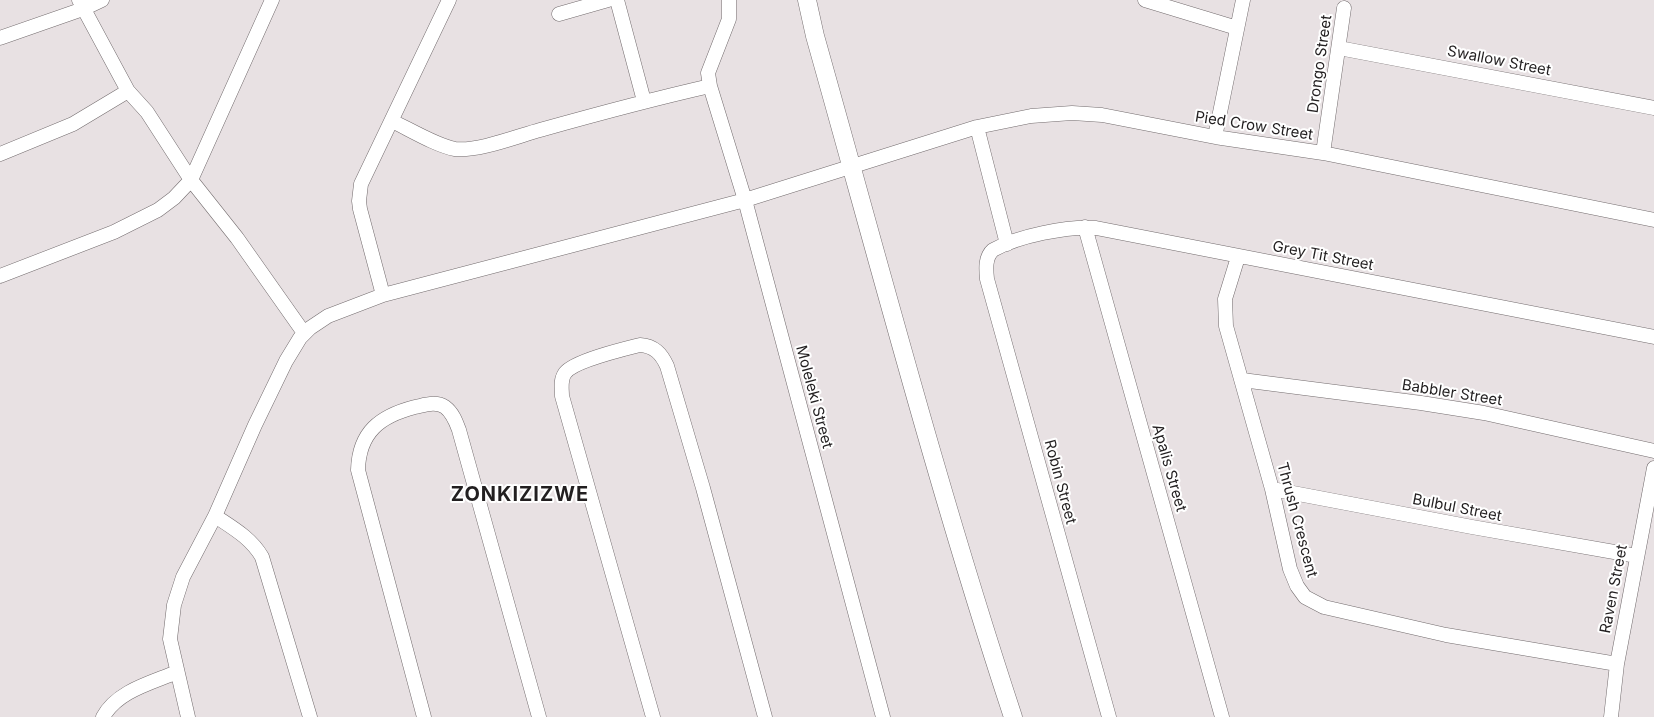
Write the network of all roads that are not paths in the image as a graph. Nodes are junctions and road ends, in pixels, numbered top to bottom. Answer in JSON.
{"nodes":[{"id":1,"x":102,"y":0,"type":"edge"},
{"id":2,"x":272,"y":0,"type":"edge"},
{"id":3,"x":449,"y":0,"type":"edge"},
{"id":4,"x":608,"y":0,"type":"edge"},
{"id":5,"x":616,"y":0,"type":"edge"},
{"id":6,"x":729,"y":0,"type":"edge"},
{"id":7,"x":807,"y":0,"type":"edge"},
{"id":8,"x":1145,"y":0,"type":"edge"},
{"id":9,"x":1243,"y":0,"type":"edge"},
{"id":10,"x":81,"y":5,"type":"edge"},
{"id":11,"x":1344,"y":8,"type":"dead end"},
{"id":12,"x":559,"y":14,"type":"dead end"},
{"id":13,"x":1238,"y":28,"type":"junction"},
{"id":14,"x":0,"y":38,"type":"edge"},
{"id":15,"x":1339,"y":48,"type":"junction"},
{"id":16,"x":710,"y":86,"type":"junction"},
{"id":17,"x":128,"y":90,"type":"junction"},
{"id":18,"x":644,"y":101,"type":"junction"},
{"id":19,"x":1654,"y":108,"type":"edge"},
{"id":20,"x":392,"y":121,"type":"junction"},
{"id":21,"x":976,"y":127,"type":"junction"},
{"id":22,"x":1215,"y":137,"type":"junction"},
{"id":23,"x":1323,"y":153,"type":"junction"},
{"id":24,"x":0,"y":154,"type":"edge"},
{"id":25,"x":852,"y":167,"type":"junction"},
{"id":26,"x":191,"y":180,"type":"junction"},
{"id":27,"x":745,"y":200,"type":"junction"},
{"id":28,"x":1654,"y":220,"type":"edge"},
{"id":29,"x":1085,"y":227,"type":"junction"},
{"id":30,"x":1007,"y":244,"type":"junction"},
{"id":31,"x":988,"y":254,"type":"joint"},
{"id":32,"x":1238,"y":257,"type":"junction"},
{"id":33,"x":0,"y":276,"type":"edge"},
{"id":34,"x":382,"y":296,"type":"junction"},
{"id":35,"x":304,"y":333,"type":"junction"},
{"id":36,"x":1654,"y":338,"type":"edge"},
{"id":37,"x":1242,"y":380,"type":"junction"},
{"id":38,"x":1654,"y":451,"type":"edge"},
{"id":39,"x":1654,"y":468,"type":"edge"},
{"id":40,"x":1272,"y":489,"type":"junction"},
{"id":41,"x":215,"y":516,"type":"junction"},
{"id":42,"x":1637,"y":556,"type":"junction"},
{"id":43,"x":1617,"y":664,"type":"junction"},
{"id":44,"x":177,"y":672,"type":"junction"},
{"id":45,"x":103,"y":717,"type":"edge"},
{"id":46,"x":188,"y":717,"type":"edge"},
{"id":47,"x":310,"y":717,"type":"edge"},
{"id":48,"x":424,"y":717,"type":"edge"},
{"id":49,"x":539,"y":717,"type":"edge"},
{"id":50,"x":653,"y":717,"type":"edge"},
{"id":51,"x":764,"y":717,"type":"edge"},
{"id":52,"x":883,"y":717,"type":"edge"},
{"id":53,"x":1013,"y":717,"type":"edge"},
{"id":54,"x":1109,"y":717,"type":"edge"},
{"id":55,"x":1222,"y":717,"type":"edge"},
{"id":56,"x":1611,"y":717,"type":"edge"}],
"edges":[{"from":1,"to":10,"type":"street"},
{"from":2,"to":26,"type":"street"},
{"from":3,"to":20,"type":"street"},
{"from":4,"to":12,"type":"street"},
{"from":5,"to":18,"type":"street"},
{"from":6,"to":16,"type":"street","name":"Moleleki Street"},
{"from":7,"to":25,"type":"street"},
{"from":8,"to":13,"type":"street"},
{"from":9,"to":13,"type":"street"},
{"from":10,"to":14,"type":"street"},
{"from":10,"to":17,"type":"street"},
{"from":11,"to":15,"type":"street","name":"Drongo Street"},
{"from":13,"to":22,"type":"street"},
{"from":15,"to":19,"type":"street","name":"Swallow Street"},
{"from":15,"to":23,"type":"street","name":"Drongo Street"},
{"from":16,"to":18,"type":"street"},
{"from":16,"to":27,"type":"street","name":"Moleleki Street"},
{"from":17,"to":24,"type":"street"},
{"from":17,"to":26,"type":"street"},
{"from":18,"to":20,"type":"street"},
{"from":20,"to":34,"type":"street"},
{"from":21,"to":22,"type":"street","name":"Pied Crow Street"},
{"from":21,"to":25,"type":"street","name":"Pied Crow Street"},
{"from":21,"to":30,"type":"street"},
{"from":22,"to":23,"type":"street","name":"Pied Crow Street"},
{"from":23,"to":28,"type":"street","name":"Pied Crow Street"},
{"from":25,"to":27,"type":"street","name":"Pied Crow Street"},
{"from":25,"to":53,"type":"street"},
{"from":26,"to":33,"type":"street"},
{"from":26,"to":35,"type":"street"},
{"from":27,"to":34,"type":"street","name":"Pied Crow Street"},
{"from":27,"to":52,"type":"street","name":"Moleleki Street"},
{"from":29,"to":30,"type":"street","name":"Grey Tit Street"},
{"from":29,"to":32,"type":"street","name":"Grey Tit Street"},
{"from":29,"to":55,"type":"street","name":"Apalis Street"},
{"from":30,"to":31,"type":"street","name":"Grey Tit Street"},
{"from":31,"to":54,"type":"street","name":"Robin Street"},
{"from":32,"to":36,"type":"street","name":"Grey Tit Street"},
{"from":32,"to":37,"type":"street","name":"Thrush Crescent"},
{"from":34,"to":35,"type":"street","name":"Pied Crow Street"},
{"from":35,"to":41,"type":"street"},
{"from":37,"to":38,"type":"street","name":"Babbler Street"},
{"from":37,"to":40,"type":"street","name":"Thrush Crescent"},
{"from":39,"to":42,"type":"street","name":"Raven Street"},
{"from":40,"to":42,"type":"street","name":"Bulbul Street"},
{"from":40,"to":43,"type":"street","name":"Thrush Crescent"},
{"from":41,"to":44,"type":"street"},
{"from":41,"to":47,"type":"street"},
{"from":42,"to":43,"type":"street","name":"Raven Street"},
{"from":43,"to":56,"type":"street","name":"Raven Street"},
{"from":44,"to":45,"type":"street"},
{"from":44,"to":46,"type":"street"},
{"from":48,"to":49,"type":"street"},
{"from":50,"to":51,"type":"street"}]}
